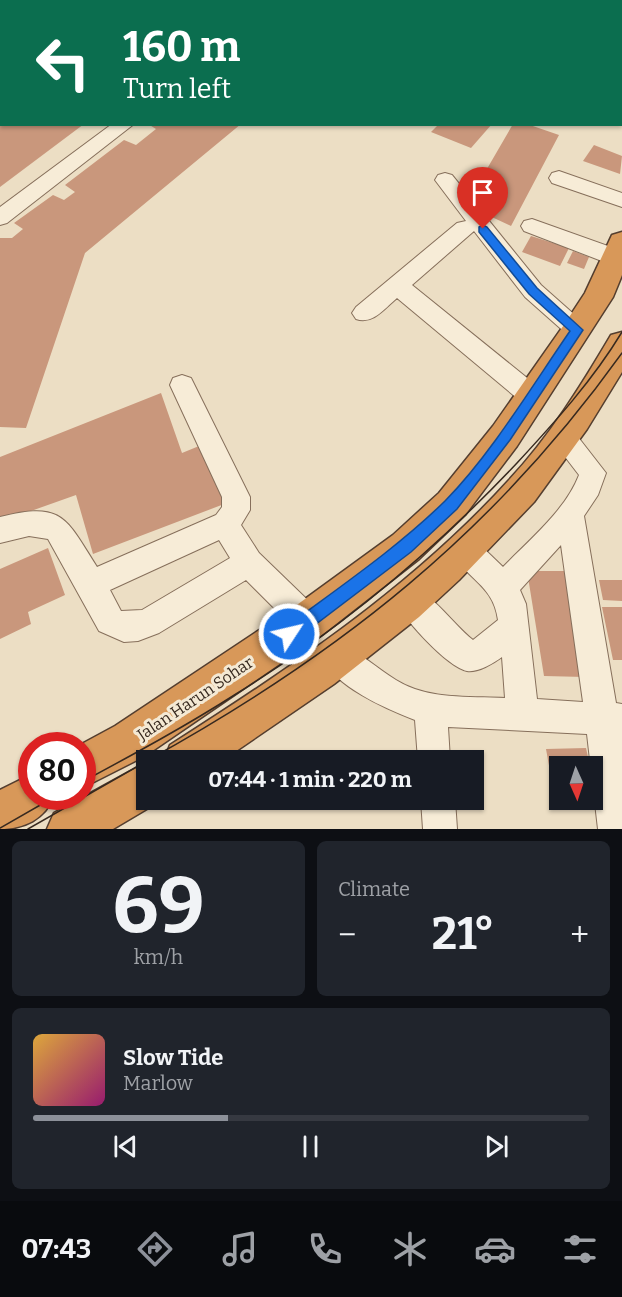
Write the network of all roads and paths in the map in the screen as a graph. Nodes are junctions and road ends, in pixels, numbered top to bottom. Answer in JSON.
{"nodes":[{"id":1,"x":122,"y":126,"type":"edge"},
{"id":2,"x":560,"y":178,"type":"dead end"},
{"id":3,"x":445,"y":180,"type":"dead end"},
{"id":4,"x":622,"y":200,"type":"edge"},
{"id":5,"x":0,"y":218,"type":"edge"},
{"id":6,"x":532,"y":226,"type":"dead end"},
{"id":7,"x":465,"y":228,"type":"dead end"},
{"id":8,"x":619,"y":249,"type":"edge"},
{"id":9,"x":397,"y":285,"type":"junction"},
{"id":10,"x":364,"y":313,"type":"dead end"},
{"id":11,"x":577,"y":330,"type":"junction"},
{"id":12,"x":622,"y":344,"type":"edge"},
{"id":13,"x":182,"y":385,"type":"dead end"},
{"id":14,"x":533,"y":397,"type":"junction"},
{"id":15,"x":562,"y":436,"type":"junction"},
{"id":16,"x":570,"y":513,"type":"junction"},
{"id":17,"x":225,"y":525,"type":"junction"},
{"id":18,"x":0,"y":530,"type":"edge"},
{"id":19,"x":466,"y":550,"type":"junction"},
{"id":20,"x":249,"y":563,"type":"junction"},
{"id":21,"x":91,"y":584,"type":"junction"},
{"id":22,"x":503,"y":587,"type":"junction"},
{"id":23,"x":409,"y":599,"type":"junction"},
{"id":24,"x":308,"y":621,"type":"junction"},
{"id":25,"x":514,"y":626,"type":"junction"},
{"id":26,"x":337,"y":657,"type":"junction"},
{"id":27,"x":430,"y":710,"type":"junction"},
{"id":28,"x":523,"y":715,"type":"junction"},
{"id":29,"x":612,"y":720,"type":"edge"},
{"id":30,"x":200,"y":750,"type":"edge"},
{"id":31,"x":433,"y":750,"type":"edge"},
{"id":32,"x":96,"y":759,"type":"edge"},
{"id":33,"x":136,"y":791,"type":"edge"},
{"id":34,"x":18,"y":804,"type":"edge"},
{"id":35,"x":439,"y":810,"type":"edge"},
{"id":36,"x":0,"y":814,"type":"edge"},
{"id":37,"x":73,"y":828,"type":"edge"},
{"id":38,"x":440,"y":829,"type":"edge"},
{"id":39,"x":615,"y":829,"type":"edge"}],
"edges":[{"from":1,"to":5,"type":"street"},
{"from":2,"to":4,"type":"street"},
{"from":3,"to":11,"type":"street"},
{"from":6,"to":8,"type":"street"},
{"from":7,"to":9,"type":"street"},
{"from":8,"to":11,"type":"highway","name":"Jalan Harun Sohar"},
{"from":9,"to":10,"type":"street"},
{"from":9,"to":14,"type":"street"},
{"from":11,"to":14,"type":"highway","name":"Jalan Harun Sohar"},
{"from":12,"to":15,"type":"highway"},
{"from":13,"to":17,"type":"street"},
{"from":14,"to":24,"type":"highway","name":"Jalan Harun Sohar"},
{"from":15,"to":16,"type":"street"},
{"from":15,"to":19,"type":"highway"},
{"from":16,"to":22,"type":"street"},
{"from":16,"to":29,"type":"street"},
{"from":17,"to":20,"type":"street"},
{"from":17,"to":21,"type":"street"},
{"from":18,"to":21,"type":"street"},
{"from":19,"to":22,"type":"street"},
{"from":19,"to":23,"type":"highway"},
{"from":20,"to":21,"type":"street"},
{"from":20,"to":24,"type":"street"},
{"from":22,"to":25,"type":"street"},
{"from":23,"to":25,"type":"street"},
{"from":23,"to":26,"type":"highway"},
{"from":24,"to":32,"type":"highway","name":"Jalan Harun Sohar"},
{"from":25,"to":28,"type":"street"},
{"from":26,"to":27,"type":"street"},
{"from":26,"to":30,"type":"highway"},
{"from":27,"to":28,"type":"street"},
{"from":27,"to":31,"type":"street"},
{"from":28,"to":29,"type":"street"},
{"from":29,"to":39,"type":"street"},
{"from":33,"to":37,"type":"highway"},
{"from":34,"to":36,"type":"highway"},
{"from":35,"to":38,"type":"street"}]}
